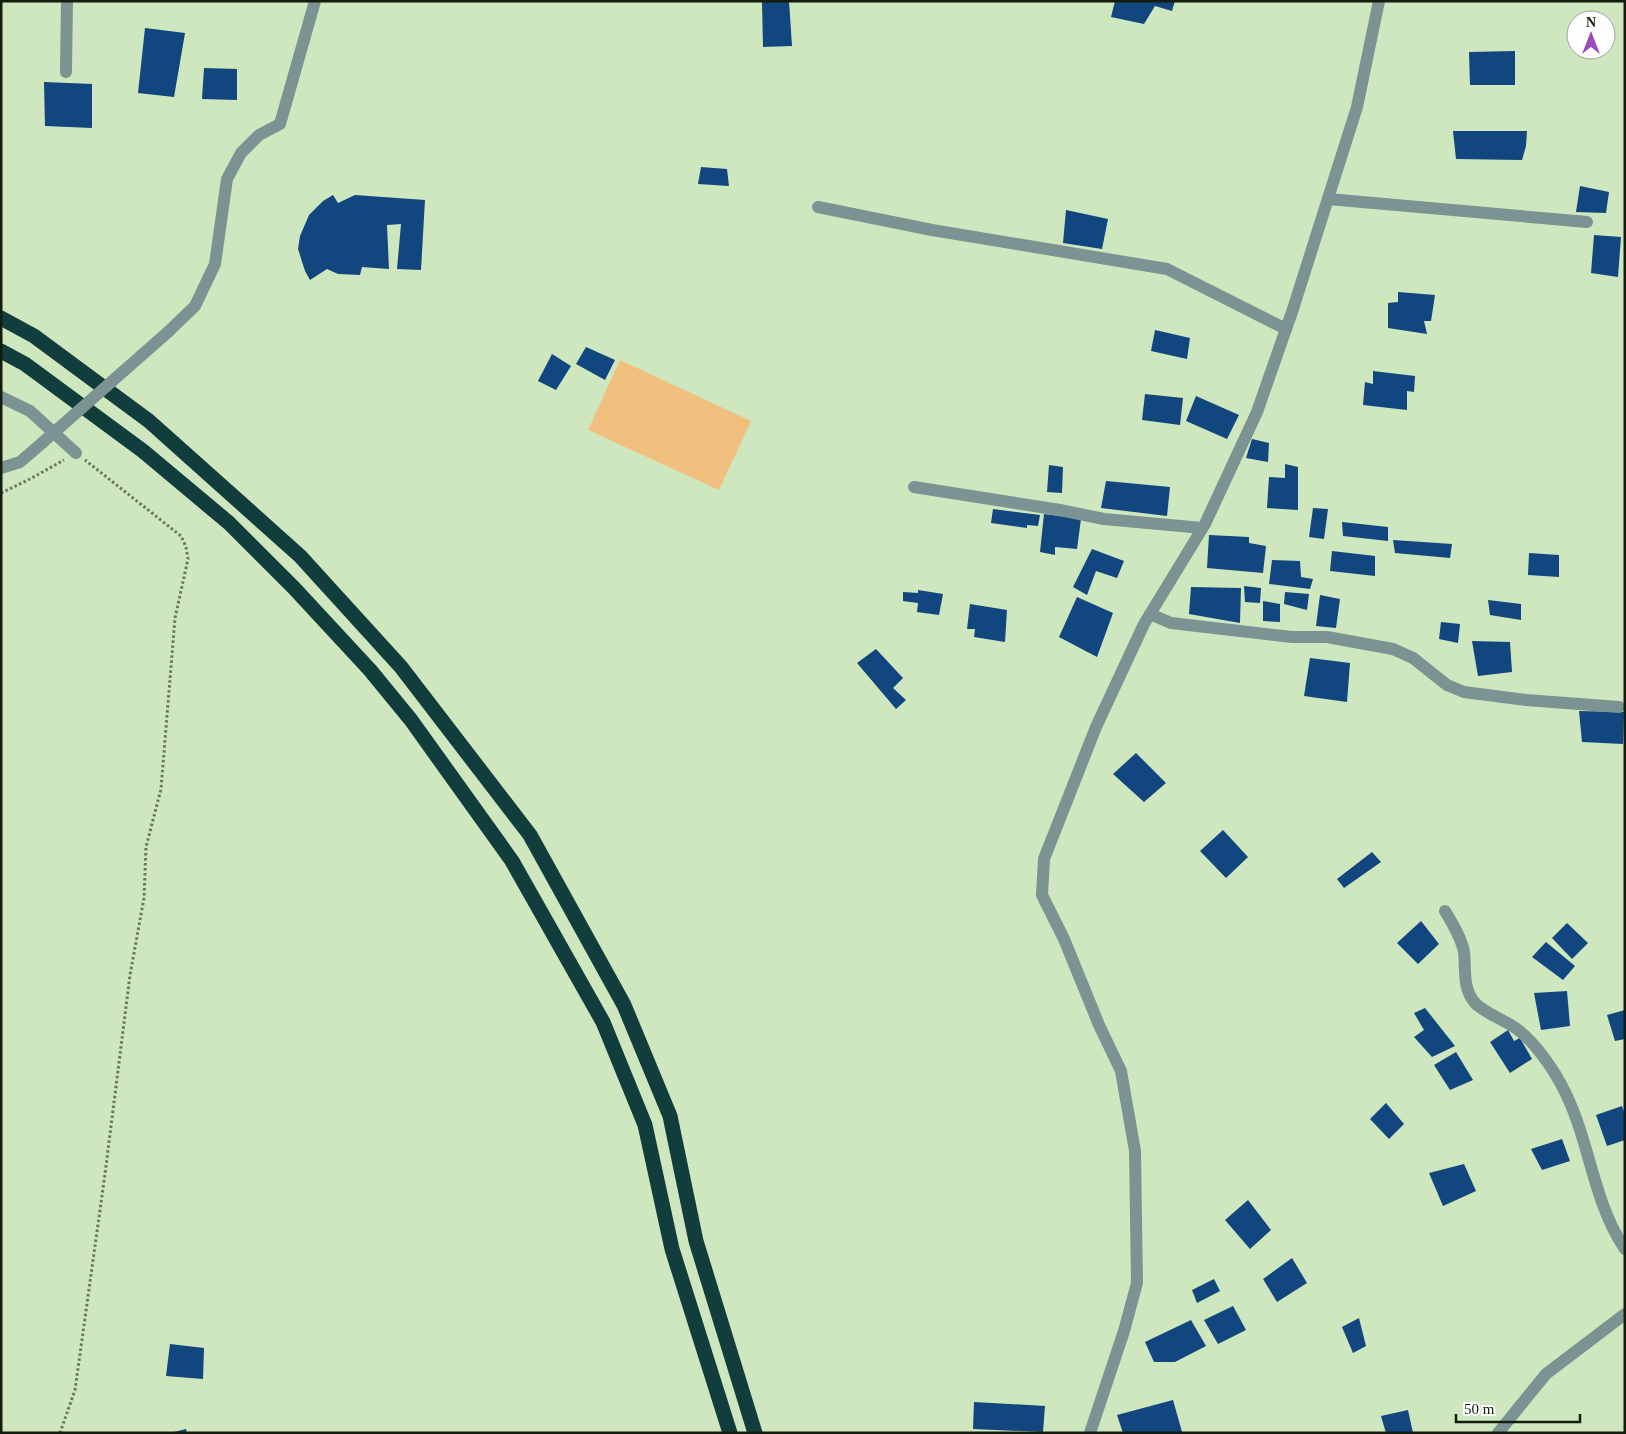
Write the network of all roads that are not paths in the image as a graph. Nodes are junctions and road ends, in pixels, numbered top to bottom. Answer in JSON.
{"nodes":[{"id":1,"x":67,"y":1,"type":"edge"},
{"id":2,"x":315,"y":1,"type":"edge"},
{"id":3,"x":1379,"y":1,"type":"edge"},
{"id":4,"x":66,"y":72,"type":"dead end"},
{"id":5,"x":1328,"y":199,"type":"junction"},
{"id":6,"x":818,"y":207,"type":"dead end"},
{"id":7,"x":1587,"y":222,"type":"dead end"},
{"id":8,"x":1,"y":318,"type":"edge"},
{"id":9,"x":1286,"y":329,"type":"junction"},
{"id":10,"x":1,"y":351,"type":"edge"},
{"id":11,"x":1,"y":397,"type":"edge"},
{"id":12,"x":76,"y":452,"type":"road end"},
{"id":13,"x":1,"y":468,"type":"edge"},
{"id":14,"x":914,"y":487,"type":"dead end"},
{"id":15,"x":1202,"y":528,"type":"junction"},
{"id":16,"x":1150,"y":614,"type":"junction"},
{"id":17,"x":1619,"y":707,"type":"dead end"},
{"id":18,"x":1445,"y":910,"type":"dead end"},
{"id":19,"x":1625,"y":1249,"type":"edge"},
{"id":20,"x":1625,"y":1314,"type":"edge"},
{"id":21,"x":730,"y":1433,"type":"edge"},
{"id":22,"x":755,"y":1433,"type":"edge"},
{"id":23,"x":1090,"y":1433,"type":"edge"},
{"id":24,"x":1498,"y":1433,"type":"edge"}],
"edges":[{"from":1,"to":4,"type":"street"},
{"from":2,"to":13,"type":"street","bridge":true},
{"from":3,"to":5,"type":"street"},
{"from":5,"to":7,"type":"street"},
{"from":5,"to":9,"type":"street"},
{"from":6,"to":9,"type":"street"},
{"from":8,"to":22,"type":"highway"},
{"from":9,"to":15,"type":"street"},
{"from":10,"to":21,"type":"highway"},
{"from":11,"to":12,"type":"street"},
{"from":14,"to":15,"type":"street"},
{"from":15,"to":16,"type":"street"},
{"from":16,"to":17,"type":"street"},
{"from":16,"to":23,"type":"street"},
{"from":18,"to":19,"type":"street"},
{"from":20,"to":24,"type":"street"}]}
